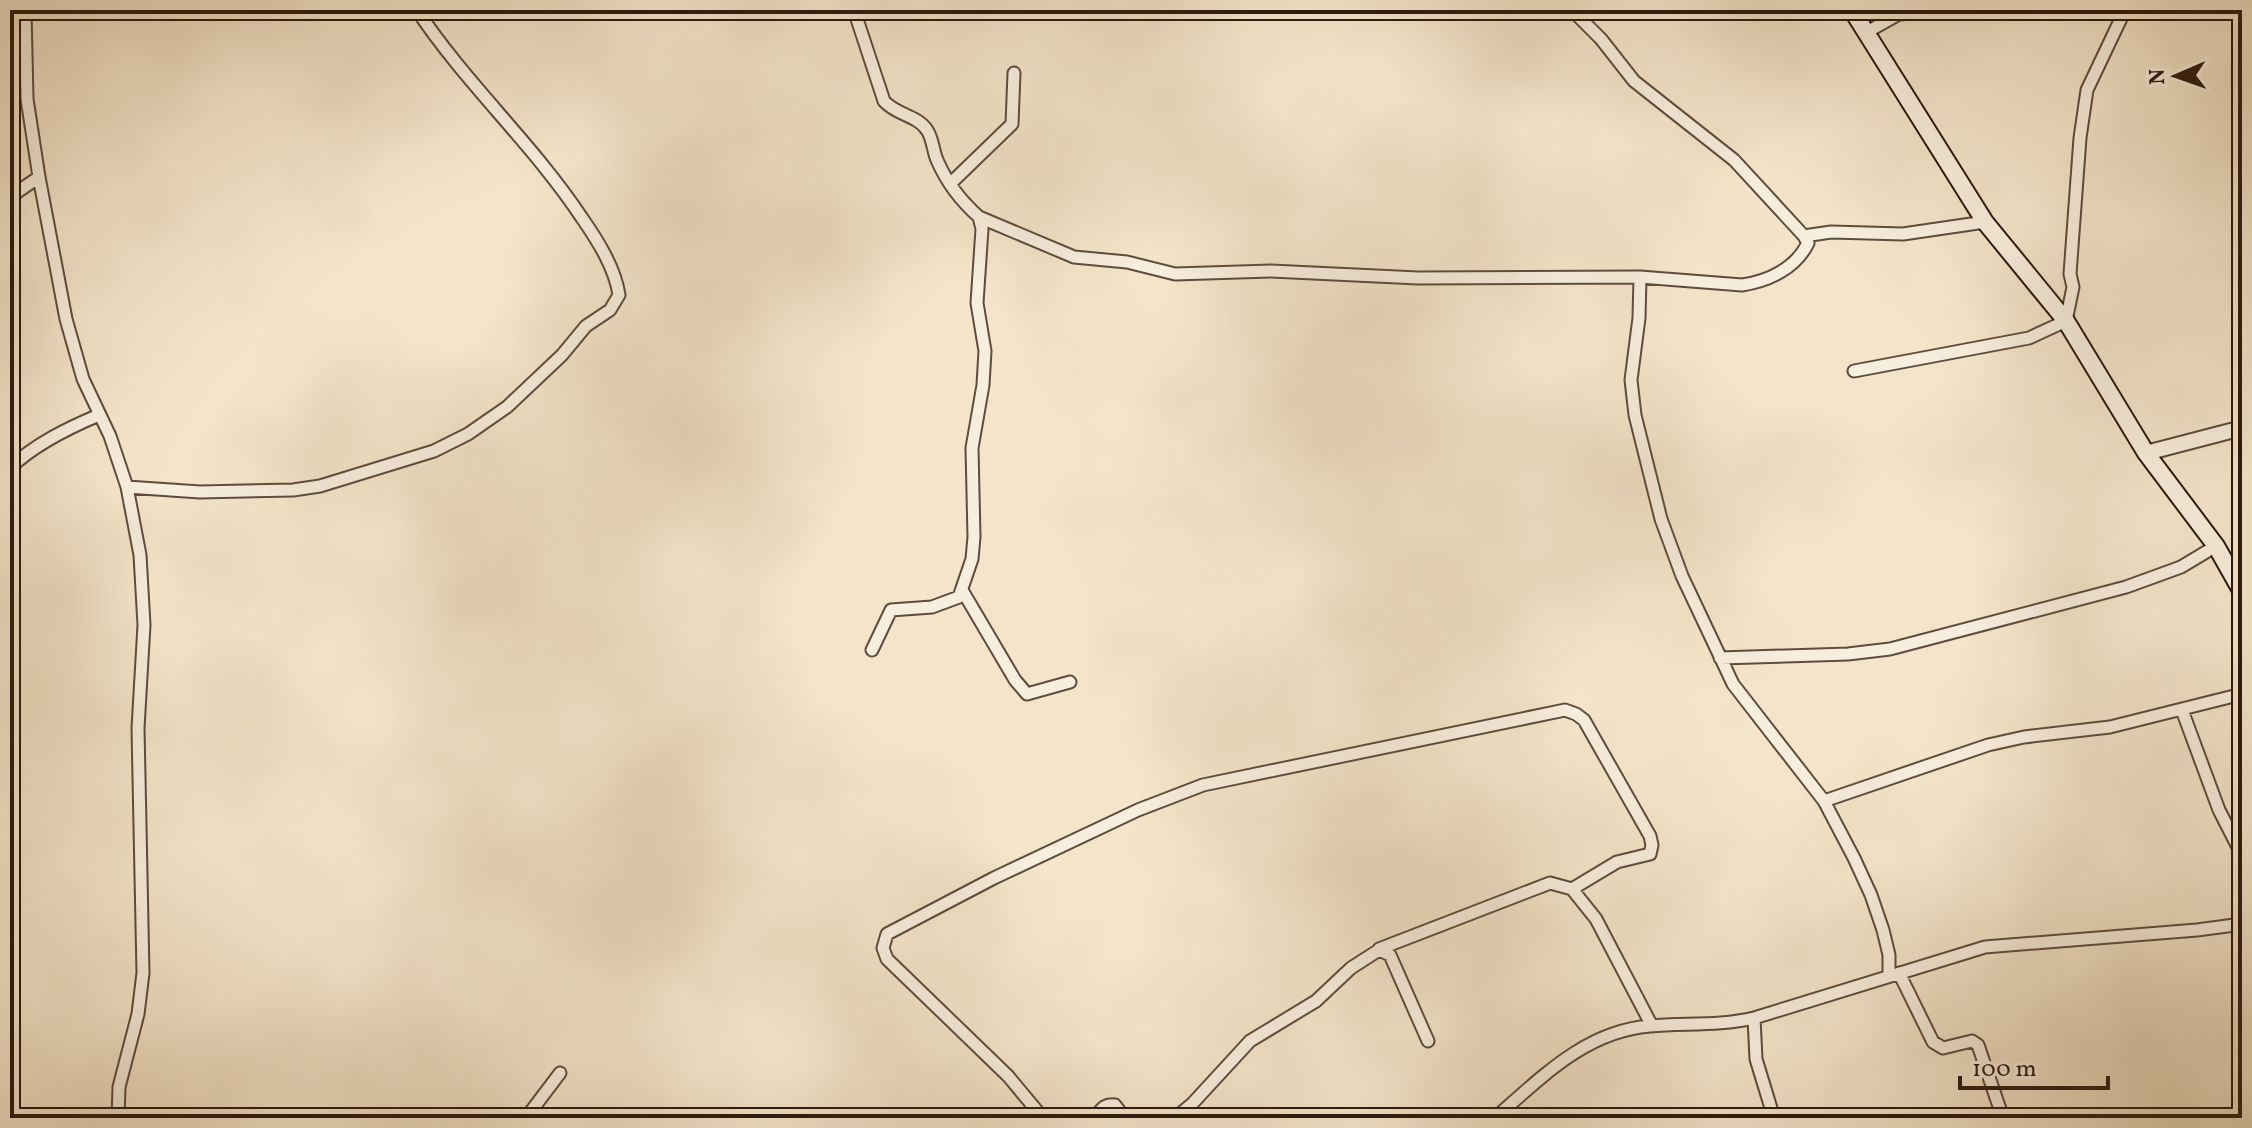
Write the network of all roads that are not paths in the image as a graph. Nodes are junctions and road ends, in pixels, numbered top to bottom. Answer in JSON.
{"nodes":[{"id":1,"x":25,"y":10,"type":"edge"},
{"id":2,"x":417,"y":10,"type":"edge"},
{"id":3,"x":854,"y":10,"type":"edge"},
{"id":4,"x":1572,"y":10,"type":"edge"},
{"id":5,"x":1852,"y":10,"type":"edge"},
{"id":6,"x":1959,"y":10,"type":"edge"},
{"id":7,"x":2125,"y":10,"type":"edge"},
{"id":8,"x":1898,"y":12,"type":"edge"},
{"id":9,"x":1867,"y":32,"type":"junction"},
{"id":10,"x":1014,"y":73,"type":"dead end"},
{"id":11,"x":39,"y":177,"type":"junction"},
{"id":12,"x":951,"y":183,"type":"junction"},
{"id":13,"x":10,"y":197,"type":"edge"},
{"id":14,"x":979,"y":217,"type":"junction"},
{"id":15,"x":1985,"y":222,"type":"junction"},
{"id":16,"x":1804,"y":236,"type":"junction"},
{"id":17,"x":1640,"y":277,"type":"junction"},
{"id":18,"x":2066,"y":321,"type":"junction"},
{"id":19,"x":1854,"y":371,"type":"dead end"},
{"id":20,"x":99,"y":415,"type":"junction"},
{"id":21,"x":2242,"y":428,"type":"edge"},
{"id":22,"x":2146,"y":453,"type":"junction"},
{"id":23,"x":10,"y":468,"type":"edge"},
{"id":24,"x":127,"y":487,"type":"junction"},
{"id":25,"x":2216,"y":546,"type":"junction"},
{"id":26,"x":962,"y":590,"type":"junction"},
{"id":27,"x":2242,"y":592,"type":"edge"},
{"id":28,"x":872,"y":650,"type":"dead end"},
{"id":29,"x":1720,"y":658,"type":"junction"},
{"id":30,"x":1070,"y":682,"type":"dead end"},
{"id":31,"x":2242,"y":694,"type":"edge"},
{"id":32,"x":2182,"y":710,"type":"junction"},
{"id":33,"x":1824,"y":801,"type":"junction"},
{"id":34,"x":2242,"y":855,"type":"edge"},
{"id":35,"x":1572,"y":889,"type":"junction"},
{"id":36,"x":2242,"y":924,"type":"edge"},
{"id":37,"x":1379,"y":950,"type":"junction"},
{"id":38,"x":1894,"y":974,"type":"junction"},
{"id":39,"x":1754,"y":1018,"type":"junction"},
{"id":40,"x":1652,"y":1026,"type":"junction"},
{"id":41,"x":1428,"y":1041,"type":"dead end"},
{"id":42,"x":560,"y":1073,"type":"dead end"},
{"id":43,"x":1513,"y":1102,"type":"junction"},
{"id":44,"x":118,"y":1118,"type":"edge"},
{"id":45,"x":526,"y":1118,"type":"edge"},
{"id":46,"x":1043,"y":1118,"type":"edge"},
{"id":47,"x":1094,"y":1118,"type":"edge"},
{"id":48,"x":1125,"y":1118,"type":"edge"},
{"id":49,"x":1175,"y":1118,"type":"edge"},
{"id":50,"x":1495,"y":1118,"type":"edge"},
{"id":51,"x":1501,"y":1118,"type":"edge"},
{"id":52,"x":1509,"y":1118,"type":"edge"},
{"id":53,"x":1774,"y":1118,"type":"edge"},
{"id":54,"x":2003,"y":1118,"type":"edge"}],
"edges":[{"from":1,"to":11,"type":"street"},
{"from":2,"to":24,"type":"street"},
{"from":3,"to":12,"type":"street"},
{"from":4,"to":16,"type":"street"},
{"from":5,"to":9,"type":"main road"},
{"from":6,"to":8,"type":"street"},
{"from":7,"to":18,"type":"street"},
{"from":8,"to":9,"type":"street"},
{"from":9,"to":15,"type":"main road"},
{"from":10,"to":12,"type":"street"},
{"from":11,"to":13,"type":"street"},
{"from":11,"to":20,"type":"street"},
{"from":12,"to":14,"type":"street"},
{"from":14,"to":17,"type":"street"},
{"from":14,"to":26,"type":"street"},
{"from":15,"to":16,"type":"street"},
{"from":15,"to":18,"type":"main road"},
{"from":16,"to":17,"type":"street"},
{"from":17,"to":29,"type":"street"},
{"from":18,"to":19,"type":"street"},
{"from":18,"to":22,"type":"main road"},
{"from":20,"to":23,"type":"street"},
{"from":20,"to":24,"type":"street"},
{"from":21,"to":22,"type":"street"},
{"from":22,"to":25,"type":"main road"},
{"from":24,"to":44,"type":"street"},
{"from":25,"to":27,"type":"main road"},
{"from":25,"to":29,"type":"street"},
{"from":26,"to":28,"type":"street"},
{"from":26,"to":30,"type":"street"},
{"from":29,"to":33,"type":"street"},
{"from":31,"to":32,"type":"street"},
{"from":32,"to":33,"type":"street"},
{"from":32,"to":34,"type":"street"},
{"from":33,"to":38,"type":"street"},
{"from":35,"to":37,"type":"street"},
{"from":35,"to":40,"type":"street"},
{"from":35,"to":46,"type":"street"},
{"from":36,"to":38,"type":"street"},
{"from":37,"to":41,"type":"street"},
{"from":37,"to":49,"type":"street"},
{"from":38,"to":39,"type":"street"},
{"from":38,"to":54,"type":"street"},
{"from":39,"to":40,"type":"street"},
{"from":39,"to":53,"type":"street"},
{"from":40,"to":43,"type":"street"},
{"from":42,"to":45,"type":"street"},
{"from":43,"to":50,"type":"street"},
{"from":43,"to":52,"type":"street"},
{"from":47,"to":48,"type":"street"},
{"from":51,"to":52,"type":"street"}]}
